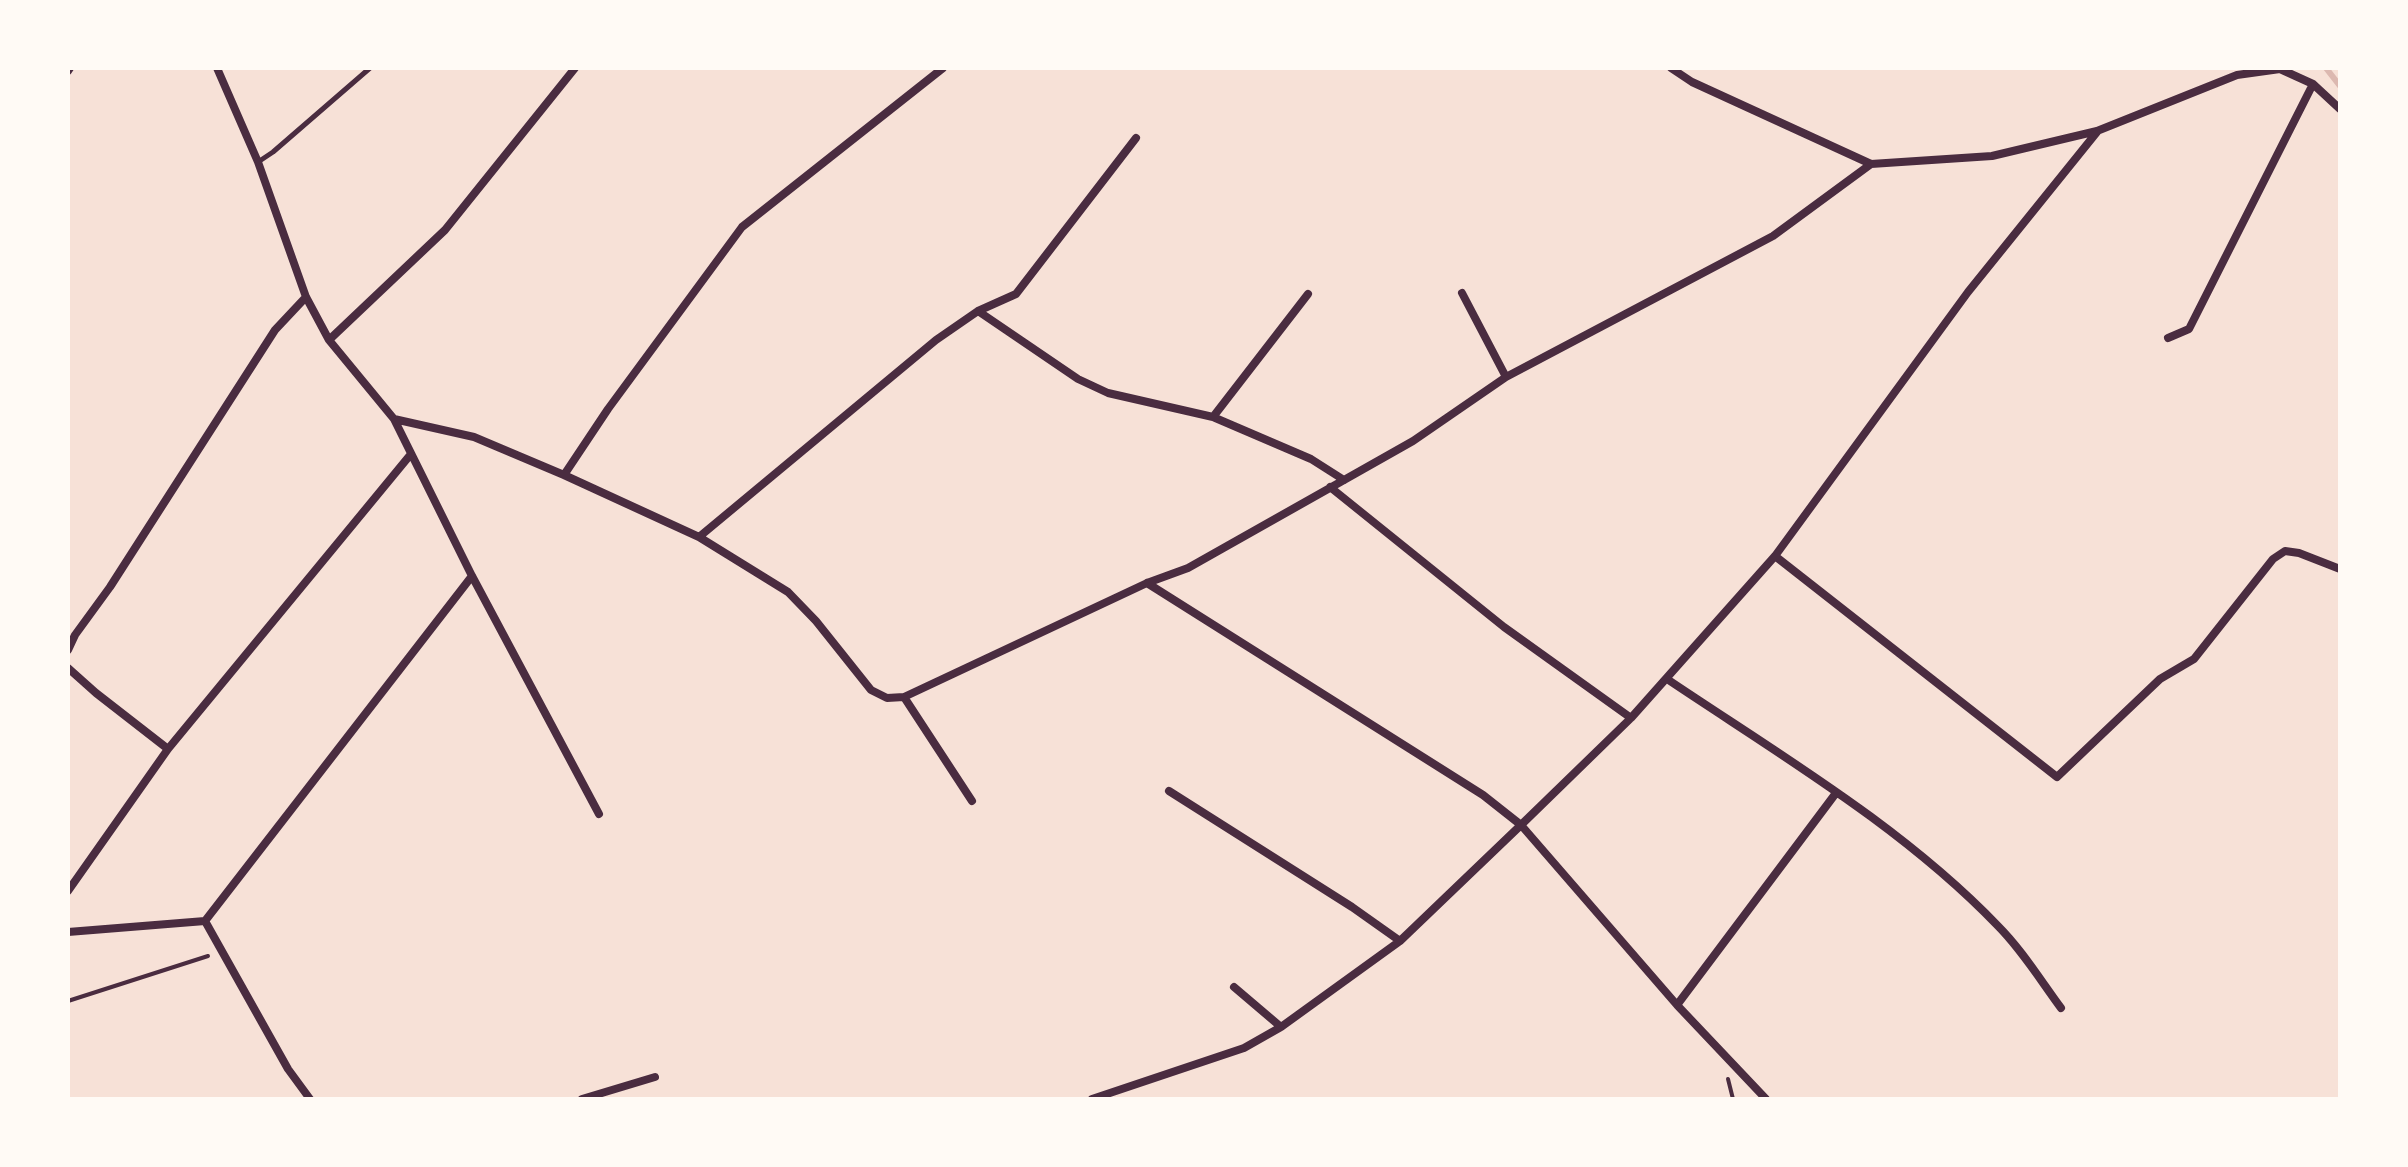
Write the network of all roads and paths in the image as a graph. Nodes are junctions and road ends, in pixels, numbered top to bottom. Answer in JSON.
{"nodes":[{"id":1,"x":217,"y":68,"type":"edge"},
{"id":2,"x":370,"y":68,"type":"edge"},
{"id":3,"x":575,"y":68,"type":"edge"},
{"id":4,"x":943,"y":68,"type":"edge"},
{"id":5,"x":1671,"y":68,"type":"edge"},
{"id":6,"x":2313,"y":84,"type":"junction"},
{"id":7,"x":2340,"y":109,"type":"edge"},
{"id":8,"x":2097,"y":131,"type":"junction"},
{"id":9,"x":1136,"y":138,"type":"dead end"},
{"id":10,"x":258,"y":162,"type":"junction"},
{"id":11,"x":1871,"y":164,"type":"junction"},
{"id":12,"x":1462,"y":293,"type":"dead end"},
{"id":13,"x":1308,"y":294,"type":"dead end"},
{"id":14,"x":306,"y":297,"type":"junction"},
{"id":15,"x":978,"y":311,"type":"junction"},
{"id":16,"x":2168,"y":338,"type":"dead end"},
{"id":17,"x":329,"y":340,"type":"junction"},
{"id":18,"x":1506,"y":377,"type":"junction"},
{"id":19,"x":1213,"y":417,"type":"junction"},
{"id":20,"x":394,"y":419,"type":"junction"},
{"id":21,"x":411,"y":454,"type":"junction"},
{"id":22,"x":564,"y":475,"type":"junction"},
{"id":23,"x":1344,"y":480,"type":"junction"},
{"id":24,"x":1330,"y":487,"type":"junction"},
{"id":25,"x":699,"y":537,"type":"junction"},
{"id":26,"x":1775,"y":556,"type":"junction"},
{"id":27,"x":2340,"y":569,"type":"edge"},
{"id":28,"x":472,"y":576,"type":"junction"},
{"id":29,"x":1147,"y":583,"type":"junction"},
{"id":30,"x":68,"y":650,"type":"edge"},
{"id":31,"x":68,"y":668,"type":"edge"},
{"id":32,"x":1667,"y":679,"type":"junction"},
{"id":33,"x":904,"y":697,"type":"junction"},
{"id":34,"x":1631,"y":718,"type":"junction"},
{"id":35,"x":168,"y":749,"type":"junction"},
{"id":36,"x":1169,"y":791,"type":"dead end"},
{"id":37,"x":1836,"y":793,"type":"junction"},
{"id":38,"x":972,"y":801,"type":"dead end"},
{"id":39,"x":599,"y":814,"type":"dead end"},
{"id":40,"x":1521,"y":825,"type":"junction"},
{"id":41,"x":68,"y":891,"type":"edge"},
{"id":42,"x":205,"y":921,"type":"junction"},
{"id":43,"x":68,"y":932,"type":"edge"},
{"id":44,"x":1400,"y":941,"type":"junction"},
{"id":45,"x":222,"y":951,"type":"junction"},
{"id":46,"x":1234,"y":987,"type":"dead end"},
{"id":47,"x":68,"y":1001,"type":"edge"},
{"id":48,"x":1677,"y":1005,"type":"junction"},
{"id":49,"x":2061,"y":1008,"type":"dead end"},
{"id":50,"x":1281,"y":1027,"type":"junction"},
{"id":51,"x":655,"y":1077,"type":"dead end"},
{"id":52,"x":310,"y":1099,"type":"edge"},
{"id":53,"x":582,"y":1099,"type":"edge"},
{"id":54,"x":1092,"y":1099,"type":"edge"},
{"id":55,"x":1766,"y":1099,"type":"edge"}],
"edges":[{"from":1,"to":10,"type":"street"},
{"from":2,"to":10,"type":"lane"},
{"from":3,"to":17,"type":"street"},
{"from":4,"to":22,"type":"street"},
{"from":5,"to":11,"type":"street"},
{"from":6,"to":7,"type":"street"},
{"from":6,"to":8,"type":"street"},
{"from":6,"to":16,"type":"street"},
{"from":8,"to":11,"type":"street"},
{"from":8,"to":26,"type":"street"},
{"from":9,"to":15,"type":"street"},
{"from":10,"to":14,"type":"street"},
{"from":11,"to":18,"type":"street"},
{"from":12,"to":18,"type":"street"},
{"from":13,"to":19,"type":"street"},
{"from":14,"to":17,"type":"street"},
{"from":14,"to":30,"type":"street"},
{"from":15,"to":19,"type":"street"},
{"from":15,"to":25,"type":"street"},
{"from":17,"to":20,"type":"street"},
{"from":18,"to":23,"type":"street"},
{"from":19,"to":23,"type":"street"},
{"from":20,"to":21,"type":"street"},
{"from":20,"to":22,"type":"street"},
{"from":21,"to":28,"type":"street"},
{"from":21,"to":35,"type":"street"},
{"from":22,"to":25,"type":"street"},
{"from":23,"to":24,"type":"street"},
{"from":24,"to":29,"type":"street"},
{"from":24,"to":34,"type":"street"},
{"from":25,"to":33,"type":"street"},
{"from":26,"to":27,"type":"street"},
{"from":26,"to":32,"type":"street"},
{"from":28,"to":39,"type":"street"},
{"from":28,"to":42,"type":"street"},
{"from":29,"to":33,"type":"street"},
{"from":29,"to":40,"type":"street"},
{"from":31,"to":35,"type":"street"},
{"from":32,"to":34,"type":"street"},
{"from":32,"to":37,"type":"street"},
{"from":33,"to":38,"type":"street"},
{"from":34,"to":40,"type":"street"},
{"from":35,"to":41,"type":"street"},
{"from":36,"to":44,"type":"street"},
{"from":37,"to":48,"type":"street"},
{"from":37,"to":49,"type":"street"},
{"from":40,"to":44,"type":"street"},
{"from":40,"to":48,"type":"street"},
{"from":42,"to":43,"type":"street"},
{"from":42,"to":45,"type":"street"},
{"from":44,"to":50,"type":"street"},
{"from":45,"to":47,"type":"path"},
{"from":45,"to":52,"type":"street"},
{"from":46,"to":50,"type":"street"},
{"from":48,"to":55,"type":"street"},
{"from":50,"to":54,"type":"street"},
{"from":51,"to":53,"type":"street"}]}
